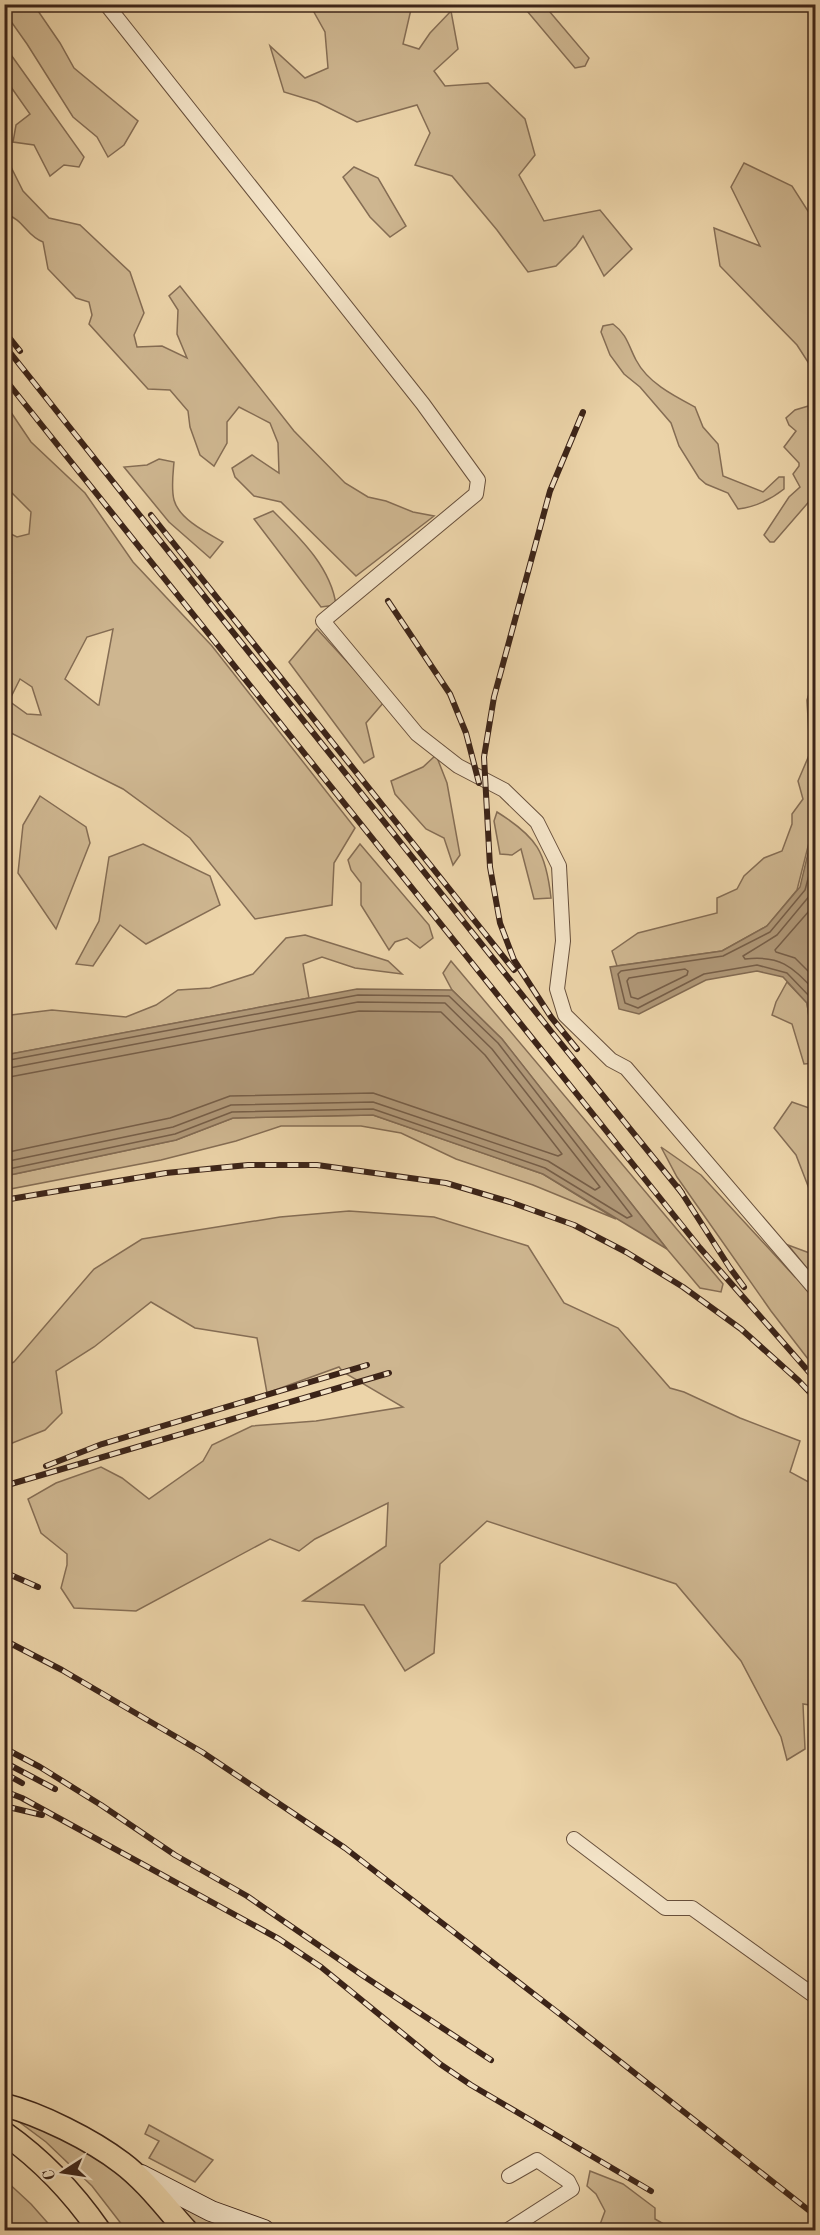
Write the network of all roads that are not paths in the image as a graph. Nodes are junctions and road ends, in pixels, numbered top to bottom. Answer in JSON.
{"nodes":[{"id":1,"x":106,"y":4,"type":"edge"},
{"id":2,"x":816,"y":1290,"type":"edge"},
{"id":3,"x":574,"y":1839,"type":"dead end"},
{"id":4,"x":816,"y":1997,"type":"edge"},
{"id":5,"x":4,"y":2106,"type":"edge"},
{"id":6,"x":4,"y":2133,"type":"edge"},
{"id":7,"x":123,"y":2163,"type":"junction"},
{"id":8,"x":509,"y":2176,"type":"dead end"},
{"id":9,"x":99,"y":2230,"type":"edge"},
{"id":10,"x":186,"y":2230,"type":"edge"},
{"id":11,"x":264,"y":2230,"type":"edge"},
{"id":12,"x":508,"y":2230,"type":"edge"}],
"edges":[{"from":1,"to":2,"type":"street"},
{"from":3,"to":4,"type":"street"},
{"from":5,"to":7,"type":"main road"},
{"from":6,"to":9,"type":"main road"},
{"from":7,"to":10,"type":"main road"},
{"from":7,"to":11,"type":"main road"},
{"from":8,"to":12,"type":"street"}]}
